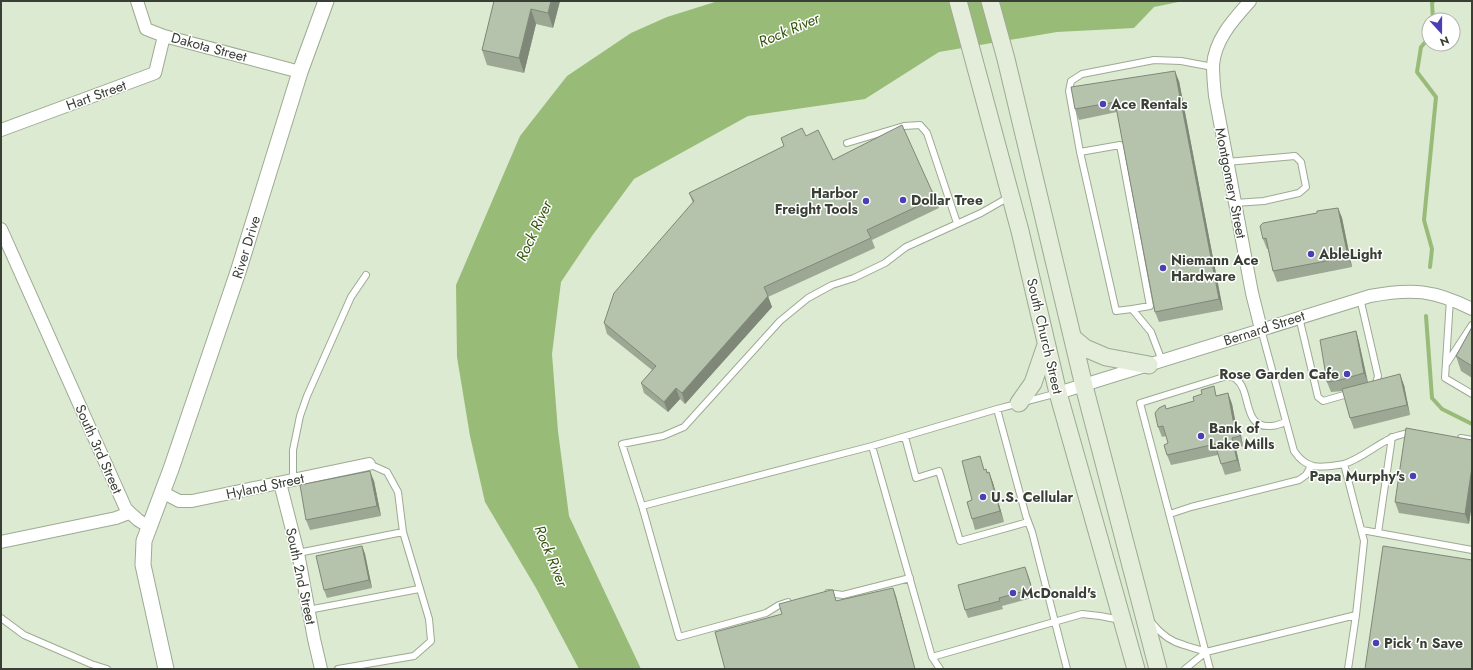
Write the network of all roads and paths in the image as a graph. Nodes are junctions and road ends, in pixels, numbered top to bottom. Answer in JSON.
{"nodes":[{"id":1,"x":137,"y":1,"type":"edge"},
{"id":2,"x":326,"y":1,"type":"edge"},
{"id":3,"x":958,"y":1,"type":"edge"},
{"id":4,"x":990,"y":1,"type":"edge"},
{"id":5,"x":1250,"y":1,"type":"edge"},
{"id":6,"x":164,"y":36,"type":"junction"},
{"id":7,"x":1213,"y":67,"type":"junction"},
{"id":8,"x":300,"y":72,"type":"junction"},
{"id":9,"x":1,"y":130,"type":"edge"},
{"id":10,"x":847,"y":143,"type":"dead end"},
{"id":11,"x":1080,"y":152,"type":"junction"},
{"id":12,"x":1227,"y":162,"type":"junction"},
{"id":13,"x":1010,"y":196,"type":"junction"},
{"id":14,"x":1235,"y":203,"type":"junction"},
{"id":15,"x":957,"y":223,"type":"junction"},
{"id":16,"x":1,"y":229,"type":"edge"},
{"id":17,"x":366,"y":275,"type":"dead end"},
{"id":18,"x":1360,"y":298,"type":"junction"},
{"id":19,"x":1450,"y":299,"type":"junction"},
{"id":20,"x":1132,"y":309,"type":"junction"},
{"id":21,"x":1472,"y":309,"type":"edge"},
{"id":22,"x":1299,"y":317,"type":"junction"},
{"id":23,"x":1472,"y":325,"type":"edge"},
{"id":24,"x":1261,"y":329,"type":"junction"},
{"id":25,"x":1073,"y":338,"type":"junction"},
{"id":26,"x":1046,"y":345,"type":"junction"},
{"id":27,"x":1155,"y":363,"type":"junction"},
{"id":28,"x":1446,"y":364,"type":"junction"},
{"id":29,"x":1084,"y":386,"type":"junction"},
{"id":30,"x":1370,"y":388,"type":"edge"},
{"id":31,"x":1356,"y":392,"type":"edge"},
{"id":32,"x":1058,"y":393,"type":"junction"},
{"id":33,"x":1472,"y":394,"type":"edge"},
{"id":34,"x":1019,"y":403,"type":"junction"},
{"id":35,"x":996,"y":409,"type":"junction"},
{"id":36,"x":1285,"y":422,"type":"junction"},
{"id":37,"x":1416,"y":433,"type":"edge"},
{"id":38,"x":905,"y":436,"type":"junction"},
{"id":39,"x":1392,"y":437,"type":"junction"},
{"id":40,"x":1451,"y":437,"type":"edge"},
{"id":41,"x":1472,"y":440,"type":"edge"},
{"id":42,"x":872,"y":446,"type":"junction"},
{"id":43,"x":369,"y":464,"type":"joint"},
{"id":44,"x":1344,"y":464,"type":"junction"},
{"id":45,"x":1311,"y":466,"type":"junction"},
{"id":46,"x":293,"y":479,"type":"junction"},
{"id":47,"x":280,"y":483,"type":"junction"},
{"id":48,"x":162,"y":492,"type":"junction"},
{"id":49,"x":642,"y":506,"type":"junction"},
{"id":50,"x":129,"y":513,"type":"junction"},
{"id":51,"x":1170,"y":514,"type":"junction"},
{"id":52,"x":1028,"y":522,"type":"junction"},
{"id":53,"x":149,"y":527,"type":"junction"},
{"id":54,"x":1362,"y":530,"type":"junction"},
{"id":55,"x":403,"y":532,"type":"junction"},
{"id":56,"x":1378,"y":533,"type":"junction"},
{"id":57,"x":1,"y":542,"type":"edge"},
{"id":58,"x":1472,"y":550,"type":"edge"},
{"id":59,"x":298,"y":553,"type":"junction"},
{"id":60,"x":910,"y":578,"type":"junction"},
{"id":61,"x":420,"y":589,"type":"junction"},
{"id":62,"x":821,"y":594,"type":"edge"},
{"id":63,"x":793,"y":601,"type":"edge"},
{"id":64,"x":308,"y":610,"type":"junction"},
{"id":65,"x":1142,"y":610,"type":"junction"},
{"id":66,"x":1356,"y":615,"type":"junction"},
{"id":67,"x":1,"y":618,"type":"edge"},
{"id":68,"x":1054,"y":621,"type":"junction"},
{"id":69,"x":1122,"y":621,"type":"junction"},
{"id":70,"x":1206,"y":652,"type":"junction"},
{"id":71,"x":932,"y":657,"type":"junction"},
{"id":72,"x":106,"y":669,"type":"edge"},
{"id":73,"x":166,"y":669,"type":"edge"},
{"id":74,"x":321,"y":669,"type":"edge"},
{"id":75,"x":338,"y":669,"type":"edge"},
{"id":76,"x":940,"y":669,"type":"edge"},
{"id":77,"x":1067,"y":669,"type":"edge"},
{"id":78,"x":1136,"y":669,"type":"edge"},
{"id":79,"x":1158,"y":669,"type":"edge"},
{"id":80,"x":1185,"y":669,"type":"edge"},
{"id":81,"x":1210,"y":669,"type":"edge"},
{"id":82,"x":1348,"y":669,"type":"edge"}],
"edges":[{"from":1,"to":6,"type":"street","name":"Dakota Street"},
{"from":2,"to":8,"type":"street","name":"River Drive"},
{"from":3,"to":13,"type":"main road","name":"South Church Street"},
{"from":4,"to":25,"type":"main road","name":"South Church Street"},
{"from":5,"to":7,"type":"street","name":"Montgomery Street"},
{"from":6,"to":8,"type":"street","name":"Dakota Street"},
{"from":6,"to":9,"type":"street","name":"Hart Street"},
{"from":7,"to":11,"type":"lane"},
{"from":7,"to":12,"type":"street","name":"Montgomery Street"},
{"from":8,"to":48,"type":"street","name":"River Drive"},
{"from":10,"to":15,"type":"lane"},
{"from":11,"to":20,"type":"lane"},
{"from":11,"to":20,"type":"lane"},
{"from":12,"to":14,"type":"street","name":"Montgomery Street"},
{"from":12,"to":14,"type":"lane"},
{"from":13,"to":15,"type":"lane"},
{"from":13,"to":26,"type":"main road","name":"South Church Street"},
{"from":14,"to":24,"type":"street","name":"Montgomery Street"},
{"from":15,"to":49,"type":"lane"},
{"from":16,"to":50,"type":"street","name":"South 3rd Street"},
{"from":17,"to":46,"type":"lane"},
{"from":18,"to":19,"type":"street","name":"Bernard Street"},
{"from":18,"to":22,"type":"street","name":"Bernard Street"},
{"from":18,"to":30,"type":"lane"},
{"from":19,"to":21,"type":"street","name":"Bernard Street"},
{"from":19,"to":28,"type":"lane"},
{"from":20,"to":27,"type":"lane"},
{"from":22,"to":24,"type":"street","name":"Bernard Street"},
{"from":22,"to":31,"type":"lane"},
{"from":23,"to":28,"type":"lane"},
{"from":24,"to":27,"type":"street","name":"Bernard Street"},
{"from":24,"to":36,"type":"lane"},
{"from":25,"to":27,"type":"main road"},
{"from":25,"to":29,"type":"main road","name":"South Church Street"},
{"from":26,"to":32,"type":"main road","name":"South Church Street"},
{"from":26,"to":34,"type":"main road"},
{"from":27,"to":29,"type":"street","name":"Bernard Street"},
{"from":28,"to":33,"type":"lane"},
{"from":29,"to":32,"type":"street","name":"Bernard Street"},
{"from":29,"to":65,"type":"main road","name":"South Church Street"},
{"from":32,"to":34,"type":"lane"},
{"from":32,"to":69,"type":"main road","name":"South Church Street"},
{"from":34,"to":35,"type":"lane"},
{"from":35,"to":38,"type":"lane"},
{"from":35,"to":52,"type":"lane"},
{"from":36,"to":45,"type":"lane"},
{"from":36,"to":51,"type":"lane"},
{"from":37,"to":39,"type":"lane"},
{"from":38,"to":42,"type":"lane"},
{"from":38,"to":52,"type":"lane"},
{"from":39,"to":44,"type":"lane"},
{"from":39,"to":56,"type":"lane"},
{"from":40,"to":41,"type":"lane"},
{"from":42,"to":49,"type":"lane"},
{"from":42,"to":60,"type":"lane"},
{"from":43,"to":46,"type":"street","name":"Hyland Street"},
{"from":43,"to":55,"type":"lane"},
{"from":44,"to":45,"type":"lane"},
{"from":44,"to":54,"type":"lane"},
{"from":45,"to":51,"type":"lane"},
{"from":46,"to":47,"type":"street","name":"Hyland Street"},
{"from":47,"to":48,"type":"street","name":"Hyland Street"},
{"from":47,"to":59,"type":"street","name":"South 2nd Street"},
{"from":48,"to":53,"type":"street","name":"River Drive"},
{"from":49,"to":63,"type":"lane"},
{"from":50,"to":53,"type":"street","name":"South 3rd Street"},
{"from":50,"to":57,"type":"street"},
{"from":51,"to":70,"type":"lane"},
{"from":52,"to":68,"type":"lane"},
{"from":53,"to":73,"type":"street"},
{"from":54,"to":56,"type":"lane"},
{"from":54,"to":66,"type":"lane"},
{"from":55,"to":59,"type":"lane"},
{"from":55,"to":61,"type":"lane"},
{"from":56,"to":58,"type":"lane"},
{"from":59,"to":64,"type":"street","name":"South 2nd Street"},
{"from":60,"to":62,"type":"lane"},
{"from":60,"to":71,"type":"lane"},
{"from":61,"to":64,"type":"lane"},
{"from":61,"to":75,"type":"lane"},
{"from":64,"to":74,"type":"street","name":"South 2nd Street"},
{"from":65,"to":70,"type":"lane"},
{"from":65,"to":79,"type":"main road","name":"South Church Street"},
{"from":66,"to":70,"type":"lane"},
{"from":66,"to":82,"type":"lane"},
{"from":67,"to":72,"type":"lane"},
{"from":68,"to":69,"type":"lane"},
{"from":68,"to":71,"type":"lane"},
{"from":68,"to":77,"type":"lane"},
{"from":69,"to":78,"type":"main road","name":"South Church Street"},
{"from":70,"to":80,"type":"lane"},
{"from":70,"to":81,"type":"lane"},
{"from":71,"to":76,"type":"lane"}]}
